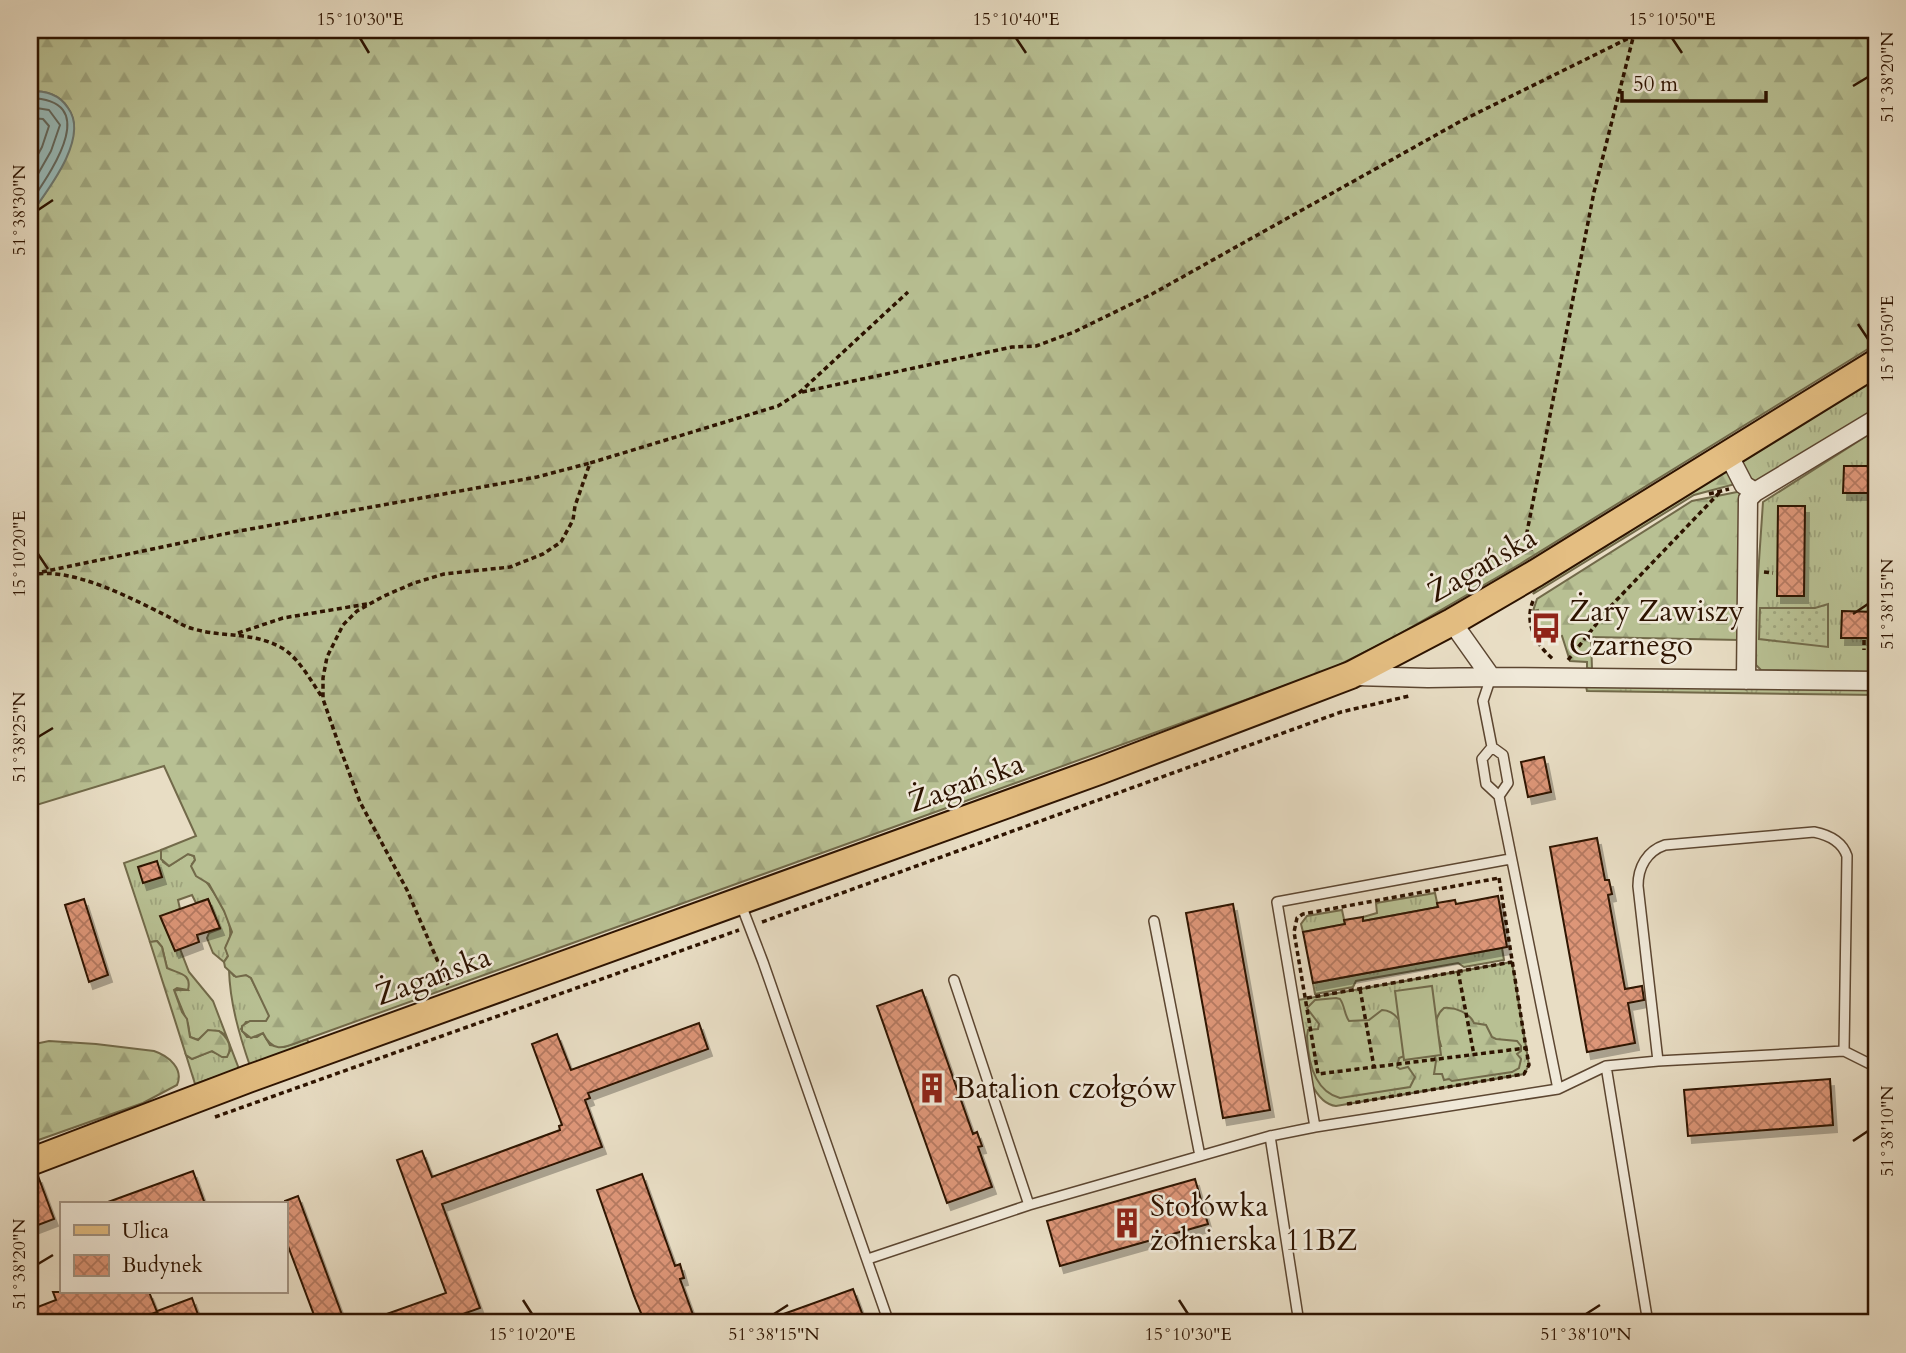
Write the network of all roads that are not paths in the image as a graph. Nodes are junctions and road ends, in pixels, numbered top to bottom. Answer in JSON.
{"nodes":[{"id":1,"x":1876,"y":363,"type":"edge"},
{"id":2,"x":1876,"y":419,"type":"edge"},
{"id":3,"x":1728,"y":454,"type":"junction"},
{"id":4,"x":1750,"y":488,"type":"junction"},
{"id":5,"x":1452,"y":622,"type":"junction"},
{"id":6,"x":1351,"y":676,"type":"junction"},
{"id":7,"x":1491,"y":677,"type":"junction"},
{"id":8,"x":1746,"y":680,"type":"junction"},
{"id":9,"x":1876,"y":681,"type":"edge"},
{"id":10,"x":1492,"y":747,"type":"junction"},
{"id":11,"x":1499,"y":796,"type":"junction"},
{"id":12,"x":1510,"y":859,"type":"junction"},
{"id":13,"x":740,"y":900,"type":"junction"},
{"id":14,"x":1154,"y":921,"type":"dead end"},
{"id":15,"x":954,"y":980,"type":"dead end"},
{"id":16,"x":1844,"y":1051,"type":"junction"},
{"id":17,"x":1658,"y":1061,"type":"junction"},
{"id":18,"x":1606,"y":1066,"type":"junction"},
{"id":19,"x":1876,"y":1067,"type":"edge"},
{"id":20,"x":1558,"y":1089,"type":"junction"},
{"id":21,"x":1315,"y":1127,"type":"junction"},
{"id":22,"x":1270,"y":1136,"type":"junction"},
{"id":23,"x":1200,"y":1156,"type":"junction"},
{"id":24,"x":30,"y":1161,"type":"edge"},
{"id":25,"x":1029,"y":1205,"type":"junction"},
{"id":26,"x":868,"y":1259,"type":"junction"},
{"id":27,"x":889,"y":1323,"type":"edge"},
{"id":28,"x":1299,"y":1323,"type":"edge"},
{"id":29,"x":1645,"y":1323,"type":"edge"}],
"edges":[{"from":1,"to":3,"type":"main road","name":"Żagańska"},
{"from":2,"to":4,"type":"street"},
{"from":3,"to":4,"type":"street"},
{"from":3,"to":5,"type":"main road","name":"Żagańska"},
{"from":4,"to":8,"type":"street"},
{"from":5,"to":6,"type":"main road","name":"Żagańska"},
{"from":5,"to":7,"type":"street"},
{"from":6,"to":7,"type":"street"},
{"from":6,"to":13,"type":"main road","name":"Żagańska"},
{"from":7,"to":8,"type":"street"},
{"from":7,"to":10,"type":"lane"},
{"from":8,"to":9,"type":"street"},
{"from":10,"to":11,"type":"lane"},
{"from":10,"to":11,"type":"lane"},
{"from":11,"to":12,"type":"lane"},
{"from":12,"to":20,"type":"lane"},
{"from":12,"to":21,"type":"lane"},
{"from":13,"to":24,"type":"main road","name":"Żagańska"},
{"from":13,"to":26,"type":"lane"},
{"from":14,"to":23,"type":"lane"},
{"from":15,"to":25,"type":"lane"},
{"from":16,"to":17,"type":"lane"},
{"from":16,"to":17,"type":"lane"},
{"from":16,"to":19,"type":"lane"},
{"from":17,"to":18,"type":"lane"},
{"from":18,"to":20,"type":"lane"},
{"from":18,"to":29,"type":"lane"},
{"from":20,"to":21,"type":"lane"},
{"from":21,"to":22,"type":"lane"},
{"from":22,"to":23,"type":"lane"},
{"from":22,"to":28,"type":"lane"},
{"from":23,"to":25,"type":"lane"},
{"from":25,"to":26,"type":"lane"},
{"from":26,"to":27,"type":"lane"}]}
